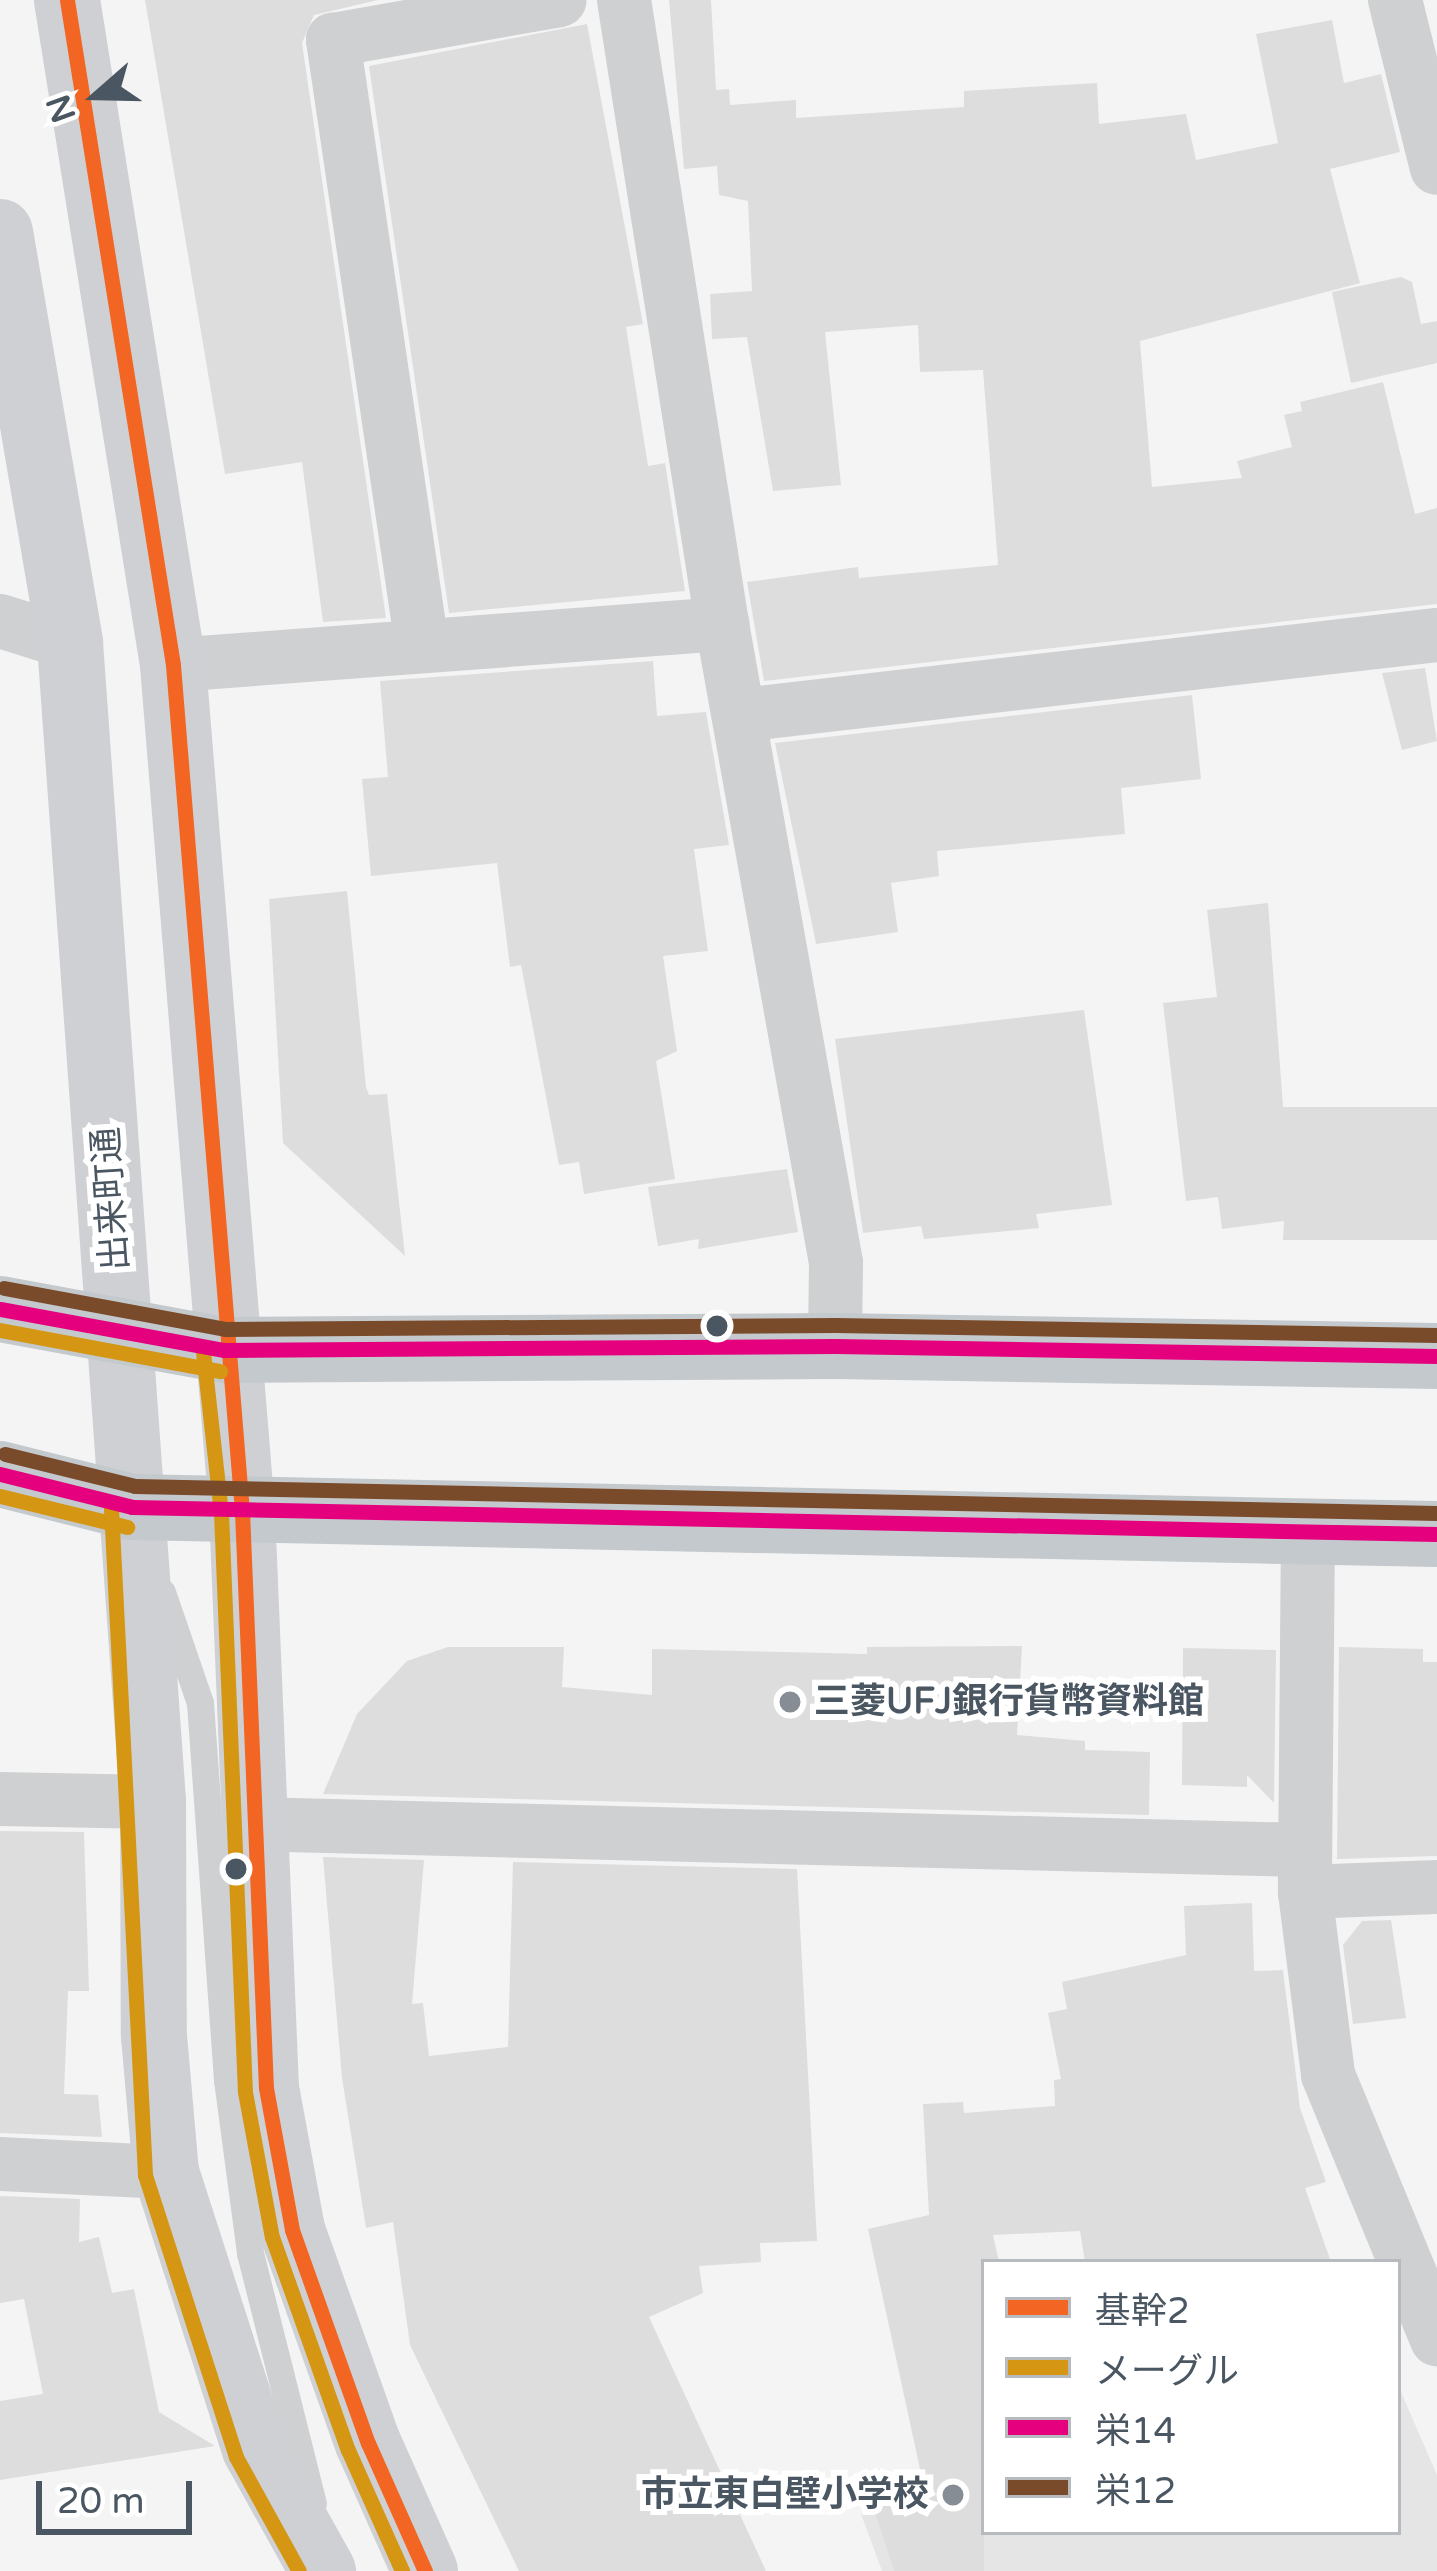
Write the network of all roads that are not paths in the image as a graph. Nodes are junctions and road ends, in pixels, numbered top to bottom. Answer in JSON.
{"nodes":[{"id":1,"x":67,"y":0,"type":"edge"},
{"id":2,"x":559,"y":0,"type":"edge"},
{"id":3,"x":624,"y":0,"type":"edge"},
{"id":4,"x":1395,"y":0,"type":"edge"},
{"id":5,"x":1424,"y":58,"type":"edge"},
{"id":6,"x":1437,"y":168,"type":"edge"},
{"id":7,"x":0,"y":232,"type":"edge"},
{"id":8,"x":0,"y":621,"type":"edge"},
{"id":9,"x":722,"y":624,"type":"junction"},
{"id":10,"x":1437,"y":635,"type":"edge"},
{"id":11,"x":70,"y":643,"type":"junction"},
{"id":12,"x":422,"y":646,"type":"junction"},
{"id":13,"x":173,"y":665,"type":"junction"},
{"id":14,"x":741,"y":715,"type":"junction"},
{"id":15,"x":0,"y":1309,"type":"edge"},
{"id":16,"x":121,"y":1334,"type":"junction"},
{"id":17,"x":835,"y":1346,"type":"junction"},
{"id":18,"x":224,"y":1350,"type":"junction"},
{"id":19,"x":1437,"y":1356,"type":"edge"},
{"id":20,"x":0,"y":1474,"type":"edge"},
{"id":21,"x":132,"y":1507,"type":"junction"},
{"id":22,"x":242,"y":1511,"type":"junction"},
{"id":23,"x":1308,"y":1532,"type":"junction"},
{"id":24,"x":1437,"y":1534,"type":"edge"},
{"id":25,"x":0,"y":1799,"type":"edge"},
{"id":26,"x":153,"y":1802,"type":"junction"},
{"id":27,"x":249,"y":1824,"type":"junction"},
{"id":28,"x":1305,"y":1871,"type":"junction"},
{"id":29,"x":1437,"y":1887,"type":"edge"},
{"id":30,"x":0,"y":2164,"type":"edge"},
{"id":31,"x":166,"y":2172,"type":"junction"},
{"id":32,"x":1437,"y":2338,"type":"edge"},
{"id":33,"x":327,"y":2571,"type":"edge"},
{"id":34,"x":425,"y":2571,"type":"edge"}],
"edges":[{"from":1,"to":13,"type":"main road"},
{"from":2,"to":12,"type":"street"},
{"from":3,"to":9,"type":"street"},
{"from":4,"to":5,"type":"street"},
{"from":5,"to":6,"type":"street"},
{"from":7,"to":11,"type":"main road","name":"出来町通"},
{"from":8,"to":11,"type":"street"},
{"from":9,"to":12,"type":"street"},
{"from":9,"to":14,"type":"street"},
{"from":10,"to":14,"type":"street"},
{"from":11,"to":16,"type":"main road","name":"出来町通"},
{"from":12,"to":13,"type":"street"},
{"from":13,"to":18,"type":"main road"},
{"from":14,"to":17,"type":"street"},
{"from":15,"to":16,"type":"highway"},
{"from":16,"to":18,"type":"highway"},
{"from":16,"to":21,"type":"main road","name":"出来町通"},
{"from":17,"to":18,"type":"highway"},
{"from":17,"to":19,"type":"highway"},
{"from":18,"to":22,"type":"main road"},
{"from":20,"to":21,"type":"highway"},
{"from":21,"to":22,"type":"highway"},
{"from":21,"to":26,"type":"main road","name":"出来町通"},
{"from":21,"to":33,"type":"lane"},
{"from":22,"to":23,"type":"highway"},
{"from":22,"to":27,"type":"main road"},
{"from":23,"to":24,"type":"highway"},
{"from":23,"to":28,"type":"street"},
{"from":25,"to":26,"type":"street"},
{"from":26,"to":31,"type":"main road","name":"出来町通"},
{"from":27,"to":28,"type":"street"},
{"from":27,"to":34,"type":"main road"},
{"from":28,"to":29,"type":"street"},
{"from":28,"to":32,"type":"street"},
{"from":30,"to":31,"type":"street"},
{"from":31,"to":33,"type":"main road","name":"出来町通"}]}
